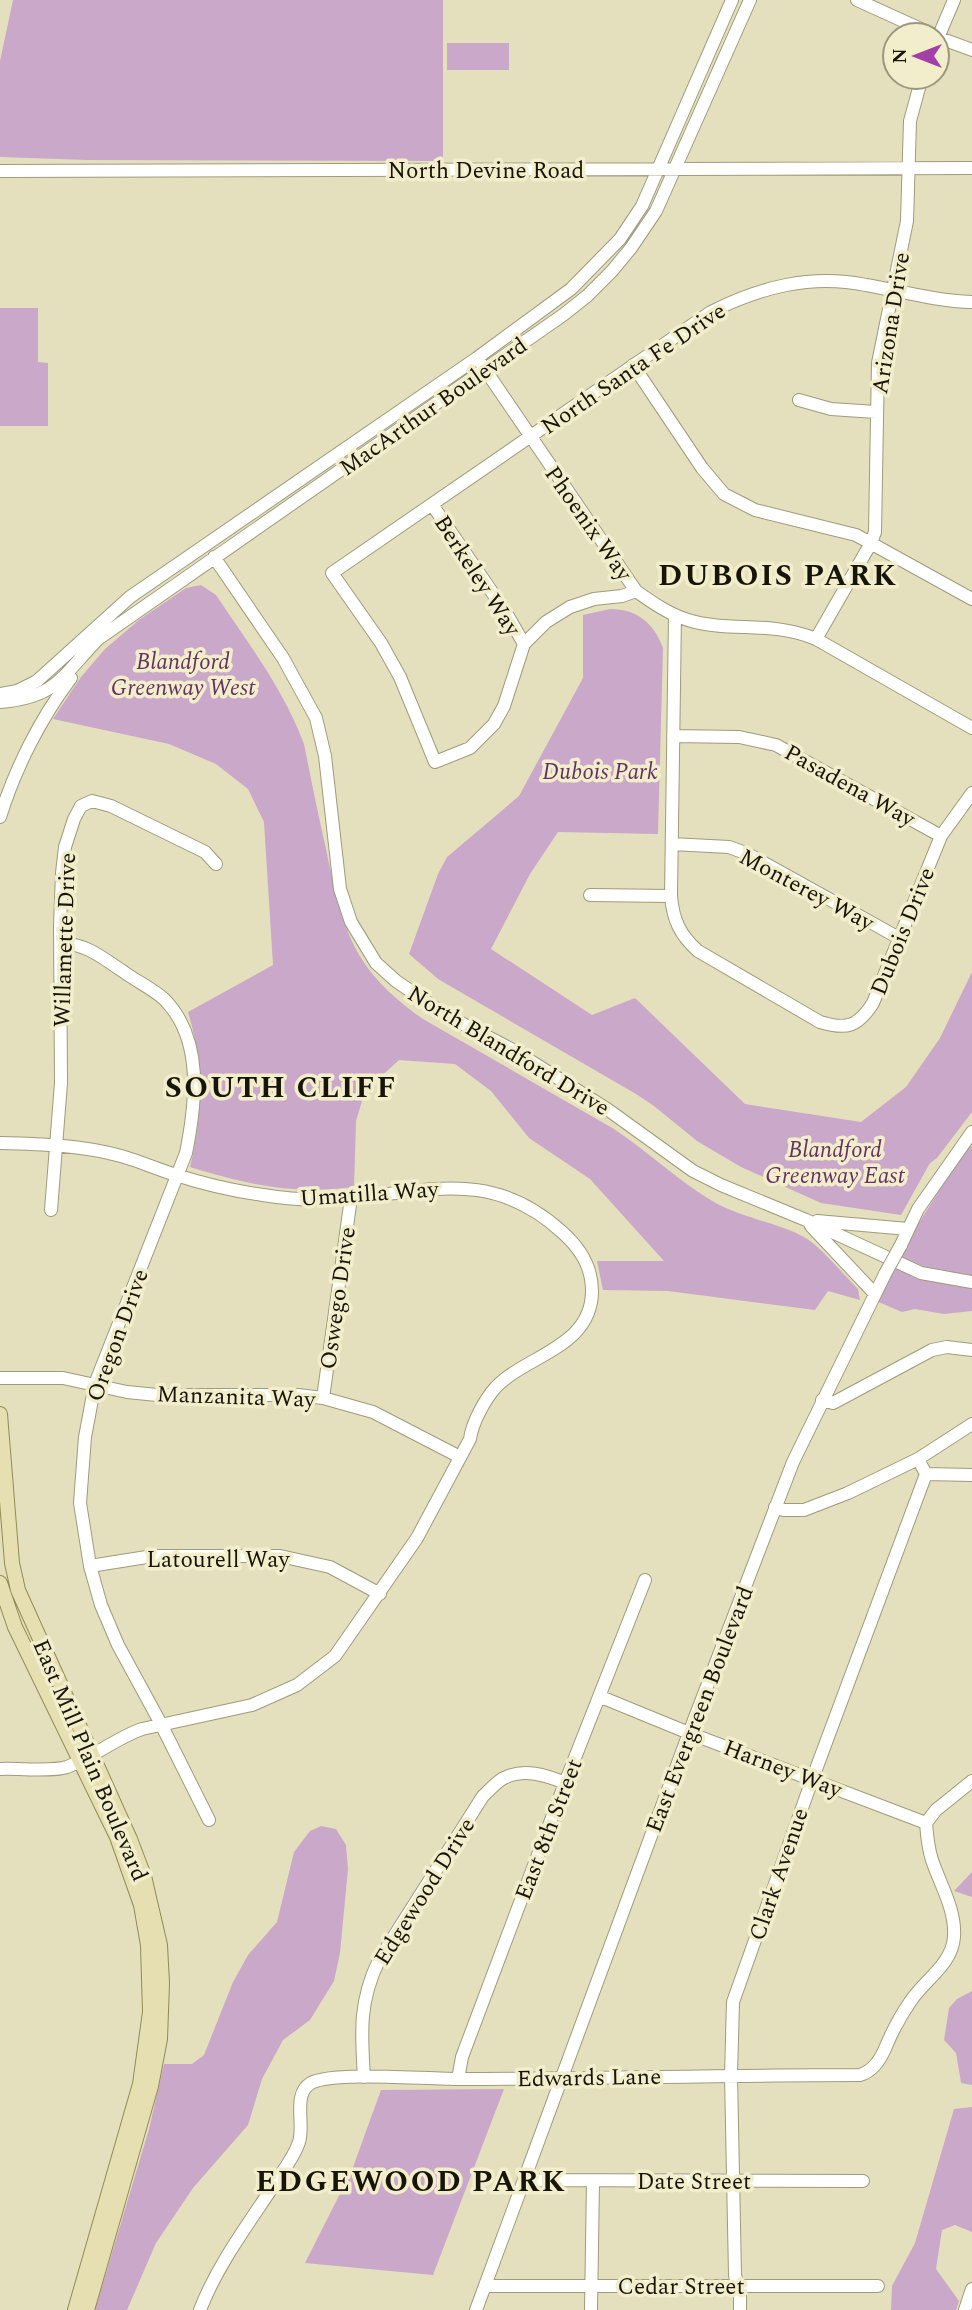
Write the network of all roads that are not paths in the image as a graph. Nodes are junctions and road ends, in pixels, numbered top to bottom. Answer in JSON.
{"nodes":[{"id":1,"x":732,"y":0,"type":"edge"},
{"id":2,"x":750,"y":0,"type":"edge"},
{"id":3,"x":857,"y":0,"type":"edge"},
{"id":4,"x":954,"y":0,"type":"edge"},
{"id":5,"x":902,"y":21,"type":"edge"},
{"id":6,"x":944,"y":21,"type":"edge"},
{"id":7,"x":951,"y":42,"type":"edge"},
{"id":8,"x":972,"y":50,"type":"edge"},
{"id":9,"x":918,"y":91,"type":"edge"},
{"id":10,"x":972,"y":168,"type":"edge"},
{"id":11,"x":659,"y":169,"type":"junction"},
{"id":12,"x":676,"y":169,"type":"junction"},
{"id":13,"x":909,"y":170,"type":"junction"},
{"id":14,"x":0,"y":171,"type":"edge"},
{"id":15,"x":892,"y":290,"type":"junction"},
{"id":16,"x":972,"y":302,"type":"edge"},
{"id":17,"x":477,"y":358,"type":"junction"},
{"id":18,"x":633,"y":365,"type":"junction"},
{"id":19,"x":485,"y":370,"type":"junction"},
{"id":20,"x":799,"y":400,"type":"dead end"},
{"id":21,"x":876,"y":412,"type":"junction"},
{"id":22,"x":530,"y":438,"type":"junction"},
{"id":23,"x":433,"y":506,"type":"junction"},
{"id":24,"x":871,"y":543,"type":"junction"},
{"id":25,"x":214,"y":557,"type":"junction"},
{"id":26,"x":636,"y":591,"type":"junction"},
{"id":27,"x":972,"y":599,"type":"edge"},
{"id":28,"x":675,"y":615,"type":"junction"},
{"id":29,"x":107,"y":635,"type":"junction"},
{"id":30,"x":816,"y":639,"type":"junction"},
{"id":31,"x":524,"y":644,"type":"junction"},
{"id":32,"x":0,"y":694,"type":"edge"},
{"id":33,"x":0,"y":702,"type":"edge"},
{"id":34,"x":972,"y":728,"type":"edge"},
{"id":35,"x":673,"y":736,"type":"junction"},
{"id":36,"x":972,"y":793,"type":"edge"},
{"id":37,"x":0,"y":817,"type":"edge"},
{"id":38,"x":941,"y":836,"type":"junction"},
{"id":39,"x":672,"y":844,"type":"junction"},
{"id":40,"x":216,"y":864,"type":"dead end"},
{"id":41,"x":590,"y":895,"type":"dead end"},
{"id":42,"x":671,"y":896,"type":"junction"},
{"id":43,"x":899,"y":938,"type":"junction"},
{"id":44,"x":62,"y":943,"type":"junction"},
{"id":45,"x":972,"y":1132,"type":"edge"},
{"id":46,"x":0,"y":1143,"type":"edge"},
{"id":47,"x":58,"y":1145,"type":"junction"},
{"id":48,"x":178,"y":1175,"type":"junction"},
{"id":49,"x":351,"y":1199,"type":"junction"},
{"id":50,"x":51,"y":1210,"type":"dead end"},
{"id":51,"x":806,"y":1220,"type":"junction"},
{"id":52,"x":908,"y":1229,"type":"junction"},
{"id":53,"x":972,"y":1282,"type":"edge"},
{"id":54,"x":875,"y":1294,"type":"junction"},
{"id":55,"x":972,"y":1350,"type":"edge"},
{"id":56,"x":0,"y":1378,"type":"edge"},
{"id":57,"x":95,"y":1384,"type":"junction"},
{"id":58,"x":323,"y":1398,"type":"junction"},
{"id":59,"x":822,"y":1399,"type":"junction"},
{"id":60,"x":0,"y":1414,"type":"edge"},
{"id":61,"x":972,"y":1424,"type":"edge"},
{"id":62,"x":460,"y":1457,"type":"junction"},
{"id":63,"x":918,"y":1458,"type":"junction"},
{"id":64,"x":926,"y":1474,"type":"junction"},
{"id":65,"x":972,"y":1475,"type":"edge"},
{"id":66,"x":775,"y":1507,"type":"junction"},
{"id":67,"x":90,"y":1566,"type":"junction"},
{"id":68,"x":645,"y":1580,"type":"dead end"},
{"id":69,"x":0,"y":1583,"type":"edge"},
{"id":70,"x":380,"y":1594,"type":"junction"},
{"id":71,"x":601,"y":1696,"type":"junction"},
{"id":72,"x":161,"y":1724,"type":"junction"},
{"id":73,"x":689,"y":1733,"type":"junction"},
{"id":74,"x":93,"y":1755,"type":"junction"},
{"id":75,"x":79,"y":1762,"type":"junction"},
{"id":76,"x":0,"y":1769,"type":"edge"},
{"id":77,"x":812,"y":1780,"type":"junction"},
{"id":78,"x":972,"y":1781,"type":"edge"},
{"id":79,"x":565,"y":1783,"type":"junction"},
{"id":80,"x":209,"y":1820,"type":"dead end"},
{"id":81,"x":926,"y":1823,"type":"junction"},
{"id":82,"x":732,"y":2075,"type":"junction"},
{"id":83,"x":364,"y":2077,"type":"junction"},
{"id":84,"x":563,"y":2078,"type":"junction"},
{"id":85,"x":458,"y":2079,"type":"junction"},
{"id":86,"x":524,"y":2180,"type":"junction"},
{"id":87,"x":735,"y":2180,"type":"junction"},
{"id":88,"x":593,"y":2181,"type":"junction"},
{"id":89,"x":863,"y":2181,"type":"dead end"},
{"id":90,"x":485,"y":2286,"type":"junction"},
{"id":91,"x":590,"y":2286,"type":"junction"},
{"id":92,"x":737,"y":2286,"type":"junction"},
{"id":93,"x":878,"y":2286,"type":"dead end"},
{"id":94,"x":972,"y":2289,"type":"edge"},
{"id":95,"x":75,"y":2310,"type":"edge"},
{"id":96,"x":87,"y":2310,"type":"edge"},
{"id":97,"x":200,"y":2310,"type":"edge"},
{"id":98,"x":476,"y":2310,"type":"edge"},
{"id":99,"x":591,"y":2310,"type":"edge"},
{"id":100,"x":740,"y":2310,"type":"edge"},
{"id":101,"x":965,"y":2310,"type":"edge"}],
"edges":[{"from":1,"to":11,"type":"street","name":"MacArthur Boulevard"},
{"from":2,"to":12,"type":"street","name":"MacArthur Boulevard"},
{"from":3,"to":5,"type":"street"},
{"from":4,"to":6,"type":"street"},
{"from":7,"to":8,"type":"street"},
{"from":9,"to":13,"type":"street","name":"Arizona Drive"},
{"from":10,"to":13,"type":"street","name":"North Devine Road"},
{"from":11,"to":12,"type":"street","name":"North Devine Road"},
{"from":11,"to":14,"type":"street","name":"North Devine Road"},
{"from":11,"to":17,"type":"street","name":"MacArthur Boulevard"},
{"from":12,"to":13,"type":"street","name":"North Devine Road"},
{"from":12,"to":19,"type":"street","name":"MacArthur Boulevard"},
{"from":13,"to":15,"type":"street","name":"Arizona Drive"},
{"from":15,"to":16,"type":"street","name":"North Santa Fe Drive"},
{"from":15,"to":18,"type":"street","name":"North Santa Fe Drive"},
{"from":15,"to":21,"type":"street","name":"Arizona Drive"},
{"from":17,"to":19,"type":"street","name":"Phoenix Way"},
{"from":17,"to":32,"type":"street","name":"MacArthur Boulevard"},
{"from":18,"to":22,"type":"street","name":"North Santa Fe Drive"},
{"from":18,"to":24,"type":"street"},
{"from":19,"to":22,"type":"street","name":"Phoenix Way"},
{"from":19,"to":25,"type":"street","name":"MacArthur Boulevard"},
{"from":20,"to":21,"type":"street"},
{"from":21,"to":24,"type":"street","name":"Arizona Drive"},
{"from":22,"to":23,"type":"street","name":"North Santa Fe Drive"},
{"from":22,"to":26,"type":"street","name":"Phoenix Way"},
{"from":23,"to":31,"type":"street","name":"Berkeley Way"},
{"from":23,"to":31,"type":"street","name":"North Santa Fe Drive"},
{"from":24,"to":27,"type":"street"},
{"from":24,"to":30,"type":"street","name":"Arizona Drive"},
{"from":25,"to":29,"type":"street","name":"MacArthur Boulevard"},
{"from":25,"to":51,"type":"street","name":"North Blandford Drive"},
{"from":26,"to":28,"type":"street","name":"Phoenix Way"},
{"from":26,"to":31,"type":"street"},
{"from":28,"to":30,"type":"street","name":"Phoenix Way"},
{"from":28,"to":35,"type":"street"},
{"from":29,"to":33,"type":"street","name":"MacArthur Boulevard"},
{"from":29,"to":37,"type":"street"},
{"from":30,"to":34,"type":"street","name":"Phoenix Way"},
{"from":35,"to":38,"type":"street","name":"Pasadena Way"},
{"from":35,"to":39,"type":"street"},
{"from":36,"to":38,"type":"street","name":"Dubois Drive"},
{"from":38,"to":43,"type":"street","name":"Dubois Drive"},
{"from":39,"to":42,"type":"street"},
{"from":39,"to":43,"type":"street","name":"Monterey Way"},
{"from":40,"to":44,"type":"street","name":"Willamette Drive"},
{"from":41,"to":42,"type":"street"},
{"from":42,"to":43,"type":"street","name":"Dubois Drive"},
{"from":44,"to":47,"type":"street","name":"Willamette Drive"},
{"from":44,"to":48,"type":"street","name":"Oregon Drive"},
{"from":45,"to":52,"type":"street","name":"East Evergreen Boulevard"},
{"from":46,"to":47,"type":"street","name":"Umatilla Way"},
{"from":47,"to":48,"type":"street","name":"Umatilla Way"},
{"from":47,"to":50,"type":"street","name":"Willamette Drive"},
{"from":48,"to":49,"type":"street","name":"Umatilla Way"},
{"from":48,"to":57,"type":"street","name":"Oregon Drive"},
{"from":49,"to":58,"type":"street","name":"Oswego Drive"},
{"from":49,"to":62,"type":"street","name":"Umatilla Way"},
{"from":51,"to":52,"type":"street"},
{"from":51,"to":53,"type":"street","name":"North Blandford Drive"},
{"from":51,"to":54,"type":"street"},
{"from":52,"to":54,"type":"street","name":"East Evergreen Boulevard","bridge":true},
{"from":54,"to":59,"type":"street","name":"East Evergreen Boulevard"},
{"from":55,"to":59,"type":"street"},
{"from":56,"to":57,"type":"street","name":"Manzanita Way"},
{"from":57,"to":58,"type":"street","name":"Manzanita Way"},
{"from":57,"to":67,"type":"street","name":"Oregon Drive"},
{"from":58,"to":62,"type":"street","name":"Manzanita Way"},
{"from":59,"to":66,"type":"street","name":"East Evergreen Boulevard"},
{"from":60,"to":74,"type":"main road","name":"East Mill Plain Boulevard"},
{"from":61,"to":63,"type":"street"},
{"from":62,"to":70,"type":"street"},
{"from":63,"to":64,"type":"street"},
{"from":63,"to":66,"type":"street"},
{"from":64,"to":65,"type":"street"},
{"from":64,"to":77,"type":"street","name":"Clark Avenue"},
{"from":66,"to":73,"type":"street","name":"East Evergreen Boulevard"},
{"from":67,"to":70,"type":"street","name":"Latourell Way"},
{"from":67,"to":72,"type":"street","name":"Oregon Drive"},
{"from":68,"to":71,"type":"street","name":"East 8th Street"},
{"from":69,"to":75,"type":"main road","name":"East Mill Plain Boulevard"},
{"from":70,"to":72,"type":"street"},
{"from":71,"to":73,"type":"street","name":"Harney Way"},
{"from":71,"to":79,"type":"street","name":"East 8th Street"},
{"from":72,"to":74,"type":"street"},
{"from":72,"to":80,"type":"street","name":"Oregon Drive"},
{"from":73,"to":77,"type":"street","name":"Harney Way"},
{"from":73,"to":84,"type":"street","name":"East Evergreen Boulevard"},
{"from":74,"to":75,"type":"street"},
{"from":74,"to":96,"type":"main road","name":"East Mill Plain Boulevard"},
{"from":75,"to":76,"type":"street"},
{"from":75,"to":95,"type":"main road","name":"East Mill Plain Boulevard"},
{"from":77,"to":81,"type":"street","name":"Harney Way"},
{"from":77,"to":82,"type":"street","name":"Clark Avenue"},
{"from":78,"to":81,"type":"street"},
{"from":79,"to":83,"type":"street","name":"Edgewood Drive"},
{"from":79,"to":85,"type":"street","name":"East 8th Street"},
{"from":81,"to":82,"type":"street","name":"Edwards Lane"},
{"from":82,"to":84,"type":"street","name":"Edwards Lane"},
{"from":82,"to":87,"type":"street","name":"Clark Avenue"},
{"from":83,"to":85,"type":"street","name":"Edwards Lane"},
{"from":83,"to":97,"type":"street","name":"Edwards Lane"},
{"from":84,"to":85,"type":"street","name":"Edwards Lane"},
{"from":84,"to":86,"type":"street","name":"East Evergreen Boulevard"},
{"from":86,"to":88,"type":"street","name":"Date Street"},
{"from":86,"to":90,"type":"street","name":"East Evergreen Boulevard"},
{"from":87,"to":88,"type":"street","name":"Date Street"},
{"from":87,"to":89,"type":"street","name":"Date Street"},
{"from":87,"to":92,"type":"street","name":"Clark Avenue"},
{"from":88,"to":91,"type":"street"},
{"from":90,"to":91,"type":"street","name":"Cedar Street"},
{"from":90,"to":98,"type":"street","name":"East Evergreen Boulevard"},
{"from":91,"to":92,"type":"street","name":"Cedar Street"},
{"from":91,"to":99,"type":"street"},
{"from":92,"to":93,"type":"street","name":"Cedar Street"},
{"from":92,"to":100,"type":"street","name":"Clark Avenue"},
{"from":94,"to":101,"type":"street"}]}
